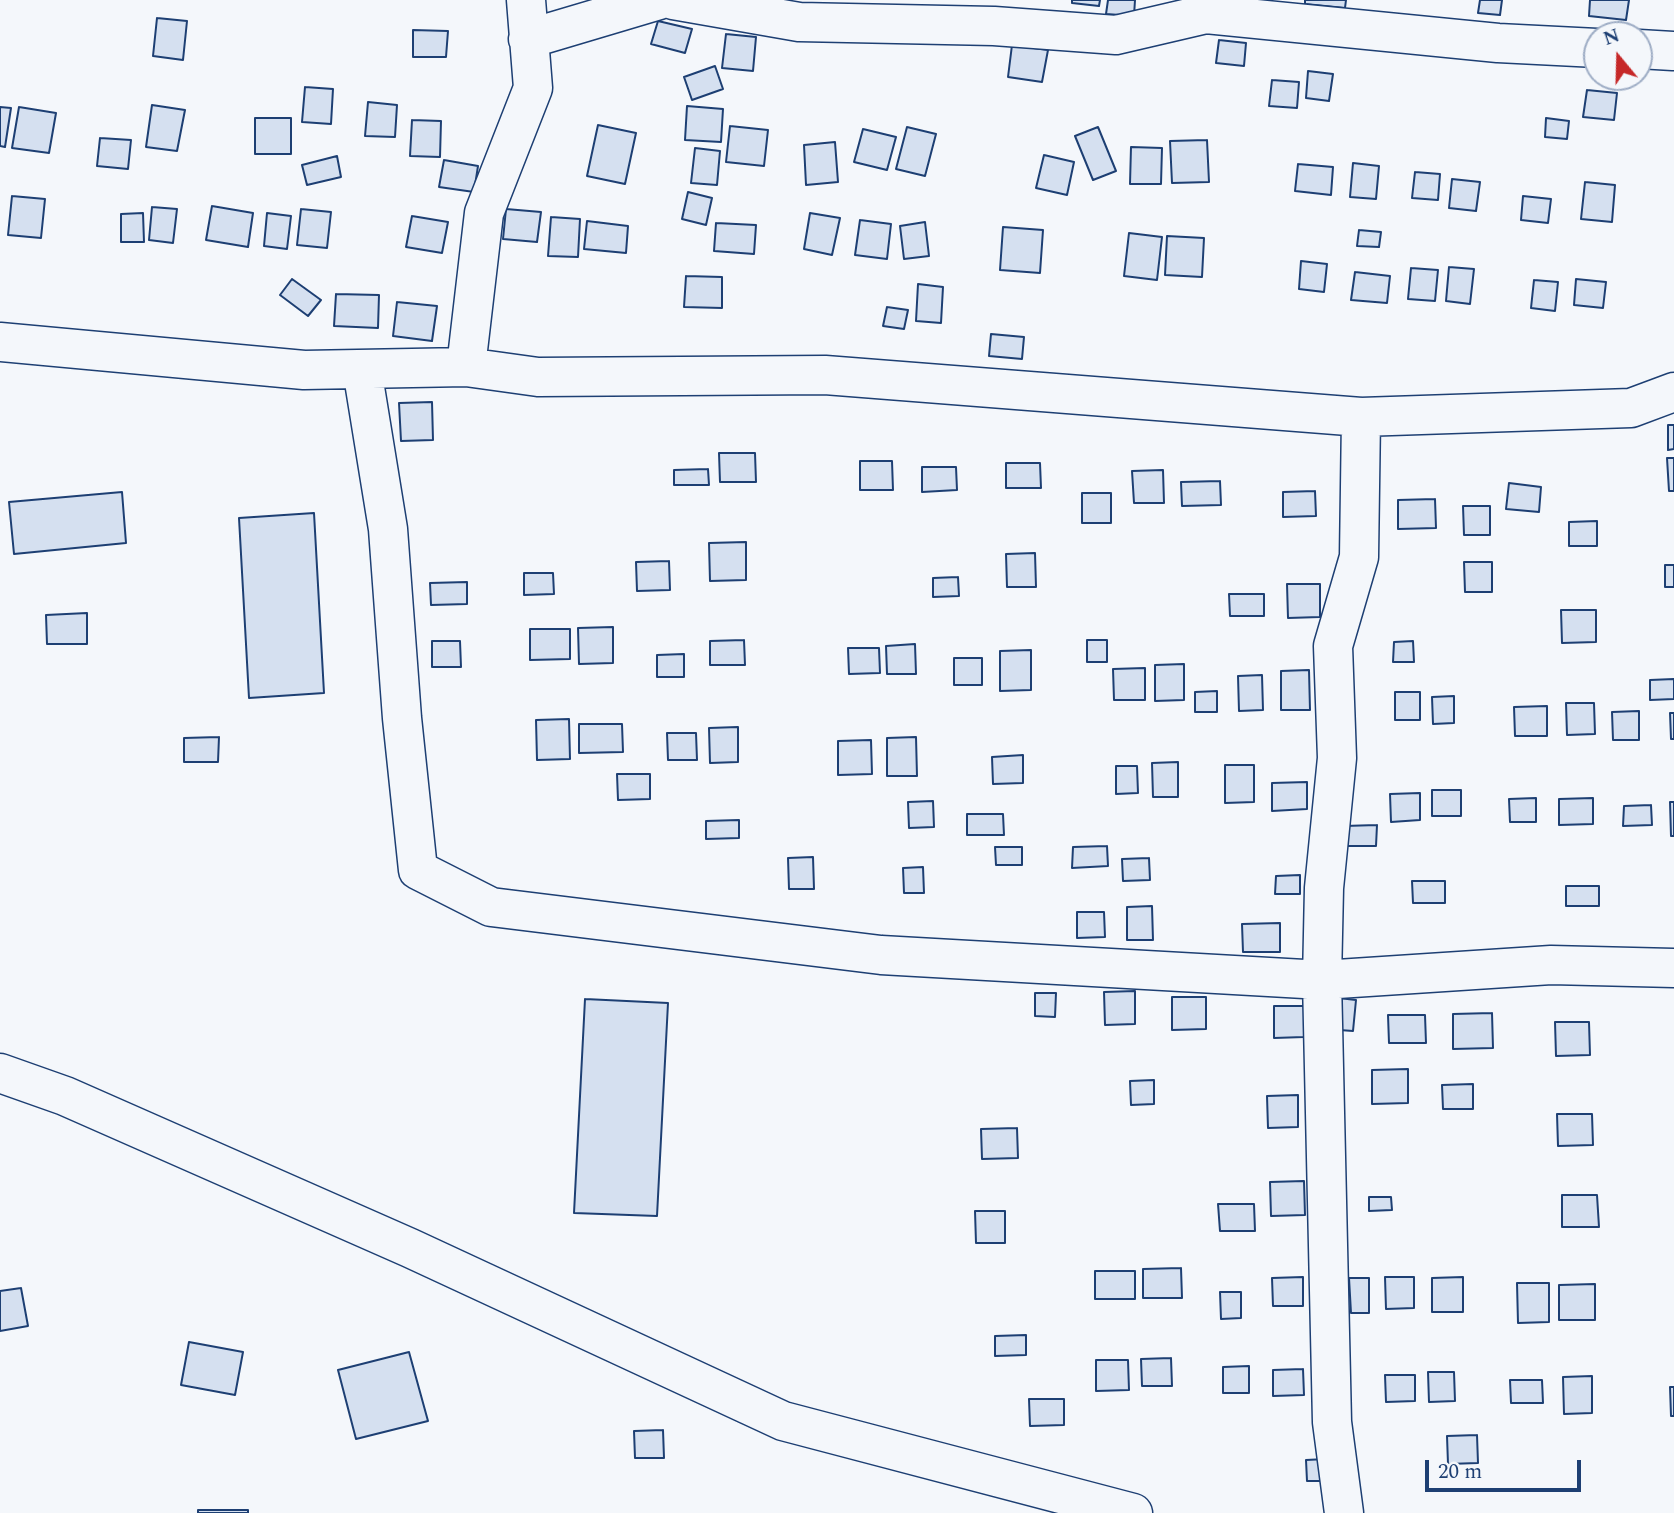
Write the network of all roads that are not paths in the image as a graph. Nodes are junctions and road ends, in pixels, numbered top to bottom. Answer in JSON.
{"nodes":[{"id":1,"x":526,"y":0,"type":"edge"},
{"id":2,"x":659,"y":0,"type":"edge"},
{"id":3,"x":673,"y":0,"type":"edge"},
{"id":4,"x":528,"y":39,"type":"junction"},
{"id":5,"x":1583,"y":47,"type":"edge"},
{"id":6,"x":0,"y":342,"type":"edge"},
{"id":7,"x":466,"y":367,"type":"junction"},
{"id":8,"x":362,"y":369,"type":"junction"},
{"id":9,"x":1674,"y":392,"type":"edge"},
{"id":10,"x":1361,"y":417,"type":"junction"},
{"id":11,"x":1674,"y":968,"type":"edge"},
{"id":12,"x":1322,"y":980,"type":"junction"},
{"id":13,"x":0,"y":1073,"type":"edge"},
{"id":14,"x":1133,"y":1513,"type":"edge"},
{"id":15,"x":1344,"y":1513,"type":"edge"}],
"edges":[{"from":1,"to":4,"type":"street"},
{"from":2,"to":4,"type":"street"},
{"from":3,"to":5,"type":"street"},
{"from":4,"to":7,"type":"street"},
{"from":6,"to":8,"type":"street"},
{"from":7,"to":8,"type":"street"},
{"from":7,"to":10,"type":"street"},
{"from":8,"to":12,"type":"street"},
{"from":9,"to":10,"type":"street"},
{"from":10,"to":12,"type":"street"},
{"from":11,"to":12,"type":"street"},
{"from":12,"to":15,"type":"street"},
{"from":13,"to":14,"type":"street"}]}
